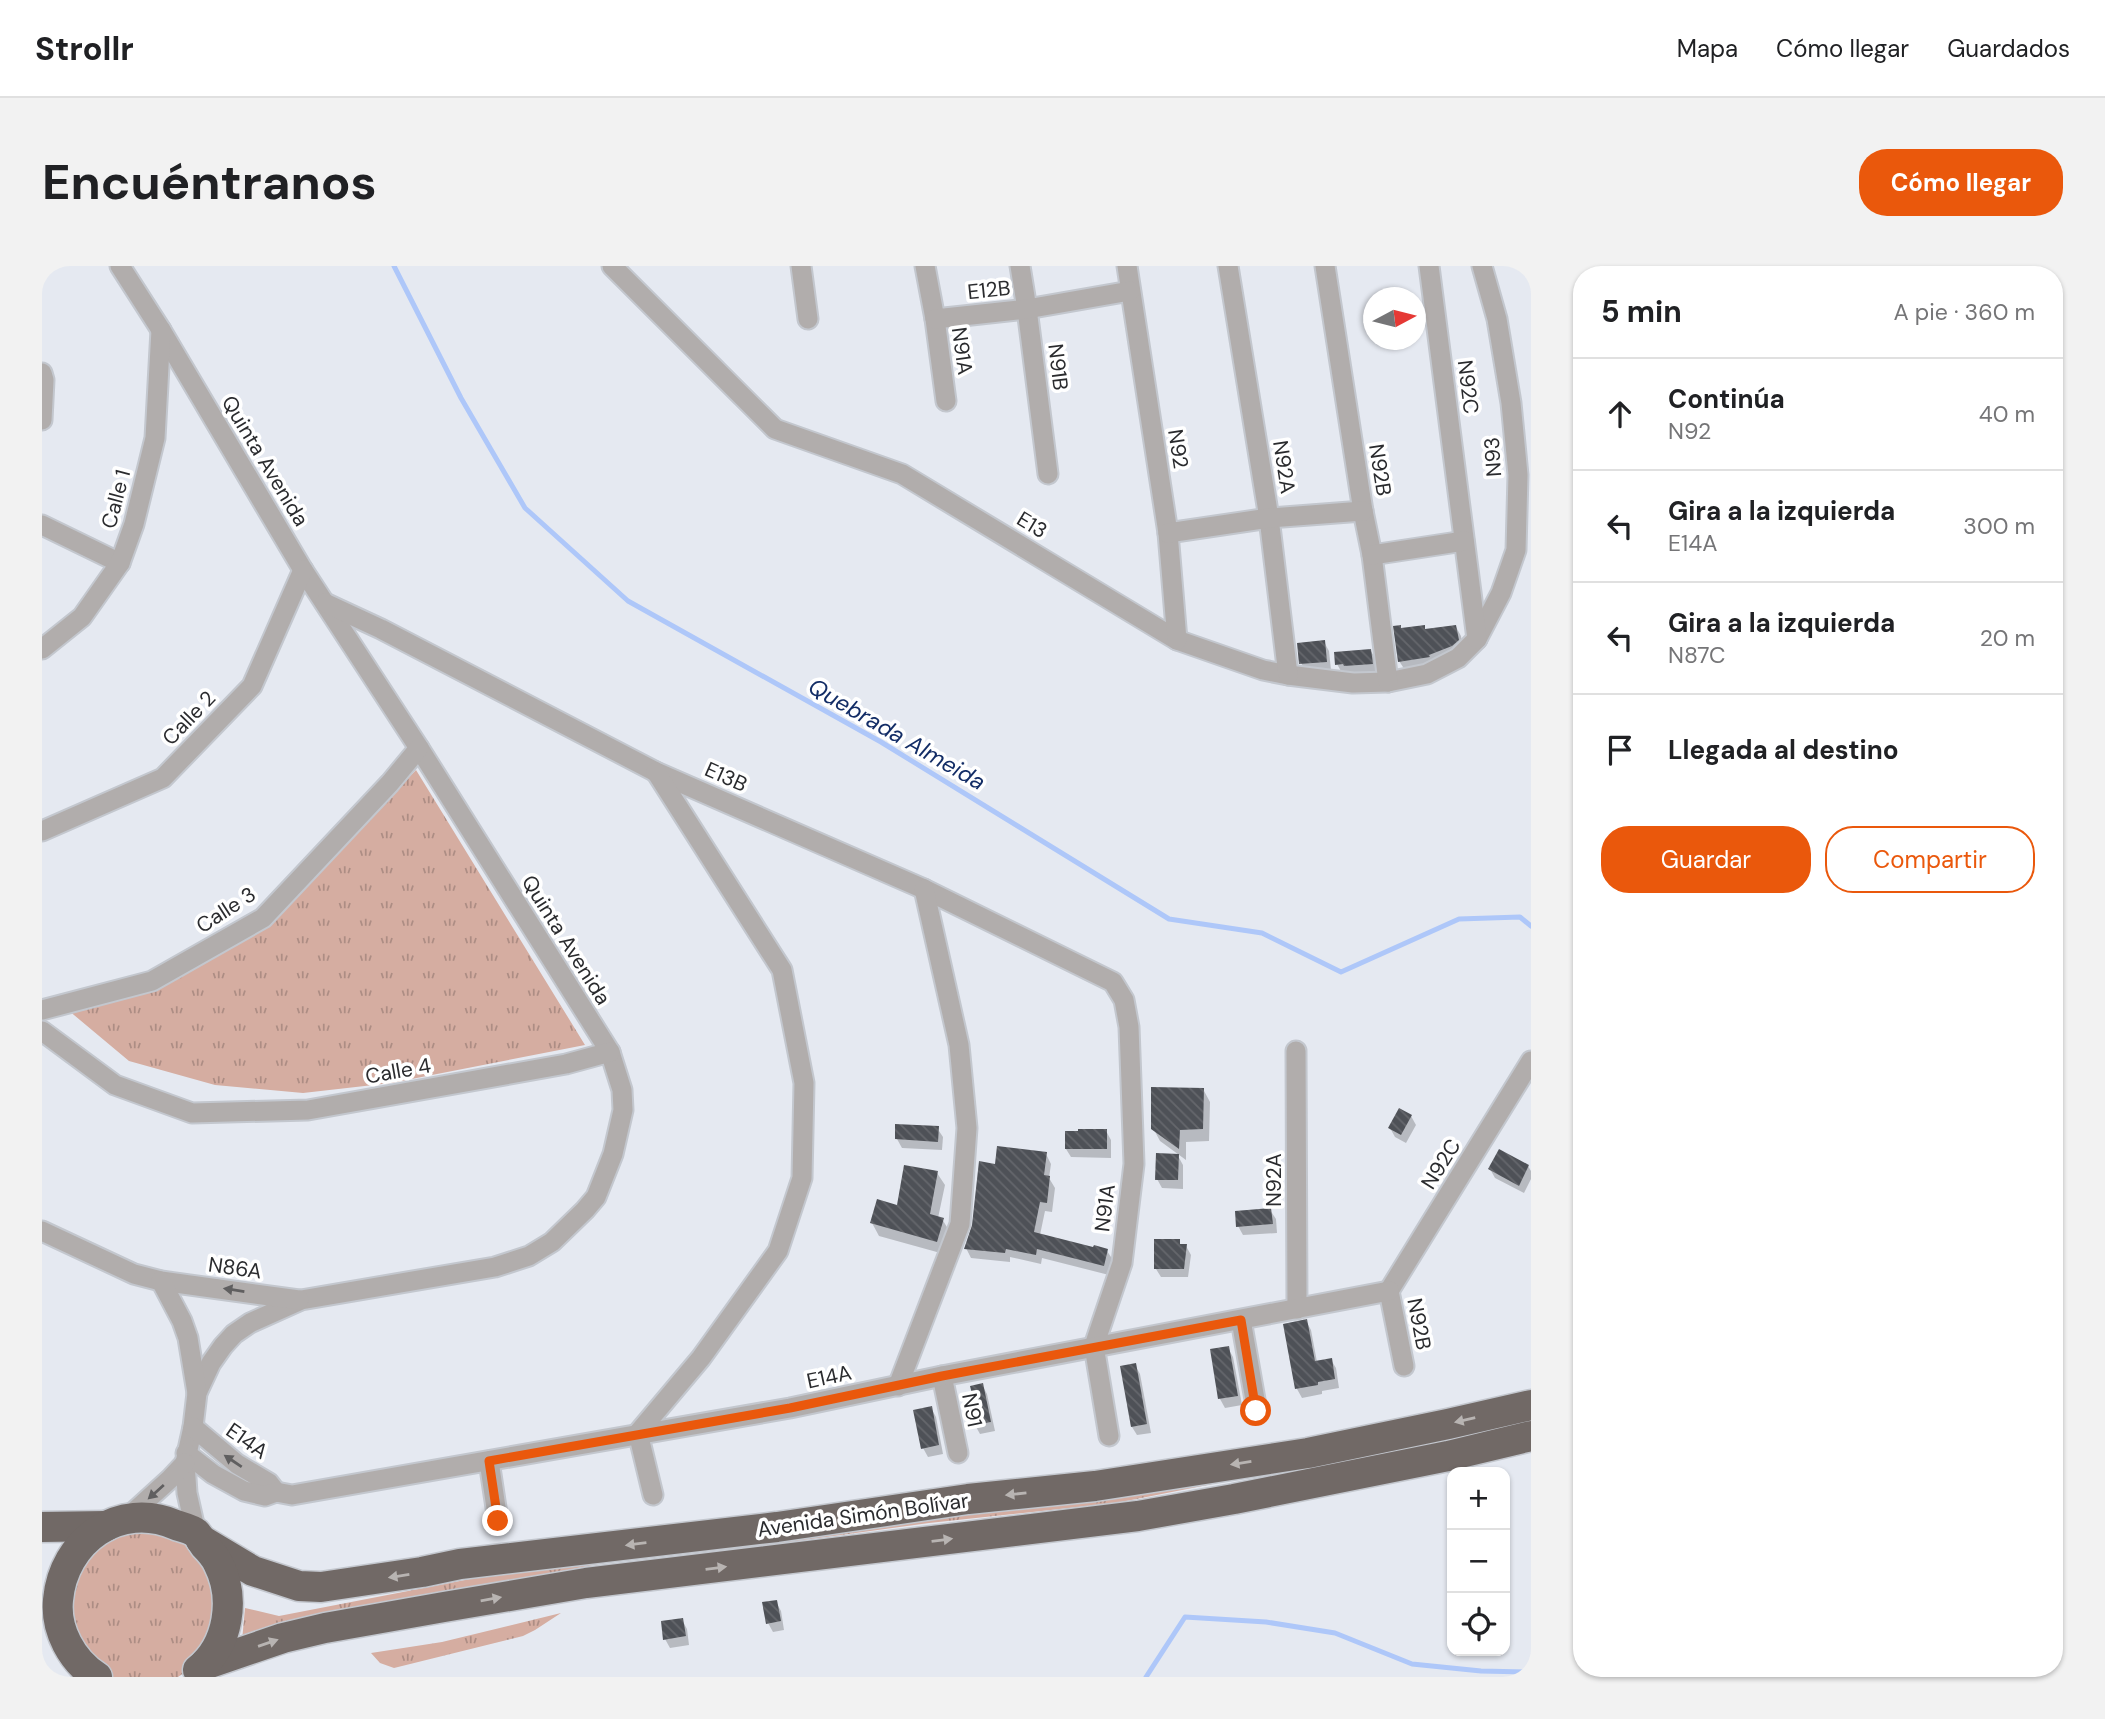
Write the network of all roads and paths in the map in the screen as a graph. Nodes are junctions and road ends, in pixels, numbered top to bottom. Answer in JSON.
{"nodes":[{"id":1,"x":120,"y":266,"type":"edge"},
{"id":2,"x":612,"y":266,"type":"edge"},
{"id":3,"x":801,"y":266,"type":"edge"},
{"id":4,"x":926,"y":266,"type":"edge"},
{"id":5,"x":1020,"y":266,"type":"edge"},
{"id":6,"x":1127,"y":266,"type":"edge"},
{"id":7,"x":1228,"y":266,"type":"edge"},
{"id":8,"x":1325,"y":266,"type":"edge"},
{"id":9,"x":1429,"y":266,"type":"edge"},
{"id":10,"x":1482,"y":266,"type":"edge"},
{"id":11,"x":1130,"y":291,"type":"junction"},
{"id":12,"x":1027,"y":309,"type":"junction"},
{"id":13,"x":808,"y":319,"type":"dead end"},
{"id":14,"x":935,"y":319,"type":"junction"},
{"id":15,"x":161,"y":330,"type":"junction"},
{"id":16,"x":42,"y":373,"type":"edge"},
{"id":17,"x":946,"y":401,"type":"dead end"},
{"id":18,"x":42,"y":420,"type":"edge"},
{"id":19,"x":1048,"y":474,"type":"dead end"},
{"id":20,"x":1363,"y":511,"type":"junction"},
{"id":21,"x":1269,"y":518,"type":"junction"},
{"id":22,"x":42,"y":525,"type":"edge"},
{"id":23,"x":1168,"y":533,"type":"junction"},
{"id":24,"x":1464,"y":541,"type":"junction"},
{"id":25,"x":1372,"y":555,"type":"junction"},
{"id":26,"x":120,"y":564,"type":"junction"},
{"id":27,"x":303,"y":570,"type":"junction"},
{"id":28,"x":325,"y":603,"type":"junction"},
{"id":29,"x":1477,"y":639,"type":"junction"},
{"id":30,"x":1177,"y":640,"type":"junction"},
{"id":31,"x":42,"y":649,"type":"edge"},
{"id":32,"x":1288,"y":675,"type":"junction"},
{"id":33,"x":1388,"y":682,"type":"junction"},
{"id":34,"x":419,"y":748,"type":"junction"},
{"id":35,"x":656,"y":772,"type":"junction"},
{"id":36,"x":42,"y":831,"type":"edge"},
{"id":37,"x":923,"y":889,"type":"junction"},
{"id":38,"x":1114,"y":982,"type":"joint"},
{"id":39,"x":42,"y":1010,"type":"edge"},
{"id":40,"x":42,"y":1031,"type":"edge"},
{"id":41,"x":1296,"y":1051,"type":"dead end"},
{"id":42,"x":610,"y":1052,"type":"junction"},
{"id":43,"x":1531,"y":1060,"type":"edge"},
{"id":44,"x":42,"y":1231,"type":"edge"},
{"id":45,"x":161,"y":1281,"type":"junction"},
{"id":46,"x":1390,"y":1291,"type":"junction"},
{"id":47,"x":301,"y":1300,"type":"junction"},
{"id":48,"x":1297,"y":1309,"type":"junction"},
{"id":49,"x":1241,"y":1320,"type":"junction"},
{"id":50,"x":1094,"y":1346,"type":"junction"},
{"id":51,"x":1404,"y":1366,"type":"dead end"},
{"id":52,"x":942,"y":1376,"type":"junction"},
{"id":53,"x":898,"y":1385,"type":"junction"},
{"id":54,"x":197,"y":1392,"type":"junction"},
{"id":55,"x":1531,"y":1405,"type":"edge"},
{"id":56,"x":1256,"y":1411,"type":"dead end"},
{"id":57,"x":192,"y":1427,"type":"junction"},
{"id":58,"x":638,"y":1433,"type":"junction"},
{"id":59,"x":1109,"y":1436,"type":"dead end"},
{"id":60,"x":1531,"y":1436,"type":"edge"},
{"id":61,"x":957,"y":1453,"type":"dead end"},
{"id":62,"x":186,"y":1458,"type":"junction"},
{"id":63,"x":489,"y":1461,"type":"junction"},
{"id":64,"x":276,"y":1492,"type":"junction"},
{"id":65,"x":653,"y":1495,"type":"dead end"},
{"id":66,"x":498,"y":1521,"type":"dead end"},
{"id":67,"x":116,"y":1522,"type":"junction"},
{"id":68,"x":42,"y":1527,"type":"edge"},
{"id":69,"x":198,"y":1537,"type":"junction"},
{"id":70,"x":42,"y":1632,"type":"edge"},
{"id":71,"x":75,"y":1657,"type":"junction"},
{"id":72,"x":197,"y":1671,"type":"edge"},
{"id":73,"x":97,"y":1677,"type":"edge"}],
"edges":[{"from":1,"to":15,"type":"street","name":"Quinta Avenida"},
{"from":2,"to":30,"type":"street","name":"E13"},
{"from":3,"to":13,"type":"street"},
{"from":4,"to":14,"type":"street","name":"N91A"},
{"from":5,"to":12,"type":"street","name":"N91B"},
{"from":6,"to":11,"type":"street","name":"N92"},
{"from":7,"to":21,"type":"street","name":"N92A"},
{"from":8,"to":20,"type":"street","name":"N92B"},
{"from":9,"to":24,"type":"street","name":"N92C"},
{"from":10,"to":29,"type":"street","name":"N93"},
{"from":11,"to":12,"type":"street","name":"E12B"},
{"from":11,"to":23,"type":"street","name":"N92"},
{"from":12,"to":14,"type":"street","name":"E12B"},
{"from":12,"to":19,"type":"street","name":"N91B"},
{"from":14,"to":17,"type":"street","name":"N91A"},
{"from":15,"to":26,"type":"street","name":"Calle 1"},
{"from":15,"to":27,"type":"street","name":"Quinta Avenida"},
{"from":16,"to":18,"type":"street"},
{"from":20,"to":21,"type":"street"},
{"from":20,"to":25,"type":"street","name":"N92B"},
{"from":21,"to":23,"type":"street"},
{"from":21,"to":32,"type":"street","name":"N92A"},
{"from":22,"to":26,"type":"street"},
{"from":23,"to":30,"type":"street","name":"N92"},
{"from":24,"to":25,"type":"street"},
{"from":24,"to":29,"type":"street","name":"N92C"},
{"from":25,"to":33,"type":"street","name":"N92B"},
{"from":26,"to":31,"type":"street","name":"Calle 1"},
{"from":27,"to":28,"type":"street","name":"Quinta Avenida"},
{"from":27,"to":36,"type":"street","name":"Calle 2"},
{"from":28,"to":34,"type":"street","name":"Quinta Avenida"},
{"from":28,"to":35,"type":"street","name":"E13B"},
{"from":29,"to":33,"type":"street","name":"E13"},
{"from":30,"to":32,"type":"street","name":"E13"},
{"from":32,"to":33,"type":"street","name":"E13"},
{"from":34,"to":39,"type":"street","name":"Calle 3"},
{"from":34,"to":42,"type":"street","name":"Quinta Avenida"},
{"from":35,"to":37,"type":"street","name":"E13B"},
{"from":35,"to":58,"type":"street"},
{"from":37,"to":38,"type":"street","name":"E13B"},
{"from":37,"to":53,"type":"street"},
{"from":38,"to":50,"type":"street","name":"N91A"},
{"from":40,"to":42,"type":"street","name":"Calle 4"},
{"from":41,"to":48,"type":"street","name":"N92A"},
{"from":42,"to":47,"type":"street","name":"Quinta Avenida"},
{"from":43,"to":46,"type":"street","name":"N92C"},
{"from":44,"to":45,"type":"street","name":"N86A"},
{"from":47,"to":45,"type":"street","name":"N86A","one_way":true},
{"from":45,"to":54,"type":"street"},
{"from":46,"to":48,"type":"street","name":"E14A"},
{"from":46,"to":51,"type":"street","name":"N92B"},
{"from":47,"to":54,"type":"street","name":"Quinta Avenida"},
{"from":48,"to":49,"type":"street","name":"E14A"},
{"from":49,"to":50,"type":"street","name":"E14A"},
{"from":49,"to":56,"type":"street"},
{"from":50,"to":52,"type":"street","name":"E14A"},
{"from":50,"to":59,"type":"street","name":"N91A"},
{"from":52,"to":53,"type":"street","name":"E14A"},
{"from":52,"to":61,"type":"street","name":"N91"},
{"from":53,"to":58,"type":"street","name":"E14A"},
{"from":54,"to":57,"type":"street","name":"Quinta Avenida"},
{"from":55,"to":69,"type":"highway","name":"Avenida Simón Bolívar","one_way":true},
{"from":57,"to":62,"type":"street","name":"Quinta Avenida"},
{"from":64,"to":57,"type":"street","name":"E14A","one_way":true},
{"from":58,"to":63,"type":"street","name":"E14A"},
{"from":58,"to":65,"type":"street"},
{"from":72,"to":60,"type":"highway","name":"Avenida Simón Bolívar","one_way":true},
{"from":62,"to":64,"type":"street","name":"E14A"},
{"from":62,"to":67,"type":"street","one_way":true},
{"from":62,"to":69,"type":"street","name":"Quinta Avenida"},
{"from":63,"to":64,"type":"street","name":"E14A"},
{"from":63,"to":66,"type":"street"},
{"from":67,"to":68,"type":"highway","name":"Avenida Simón Bolívar"},
{"from":67,"to":69,"type":"highway","name":"Avenida Simón Bolívar"},
{"from":67,"to":71,"type":"highway"},
{"from":69,"to":72,"type":"highway","name":"Avenida Simón Bolívar"},
{"from":70,"to":71,"type":"highway"},
{"from":71,"to":73,"type":"highway"}]}
